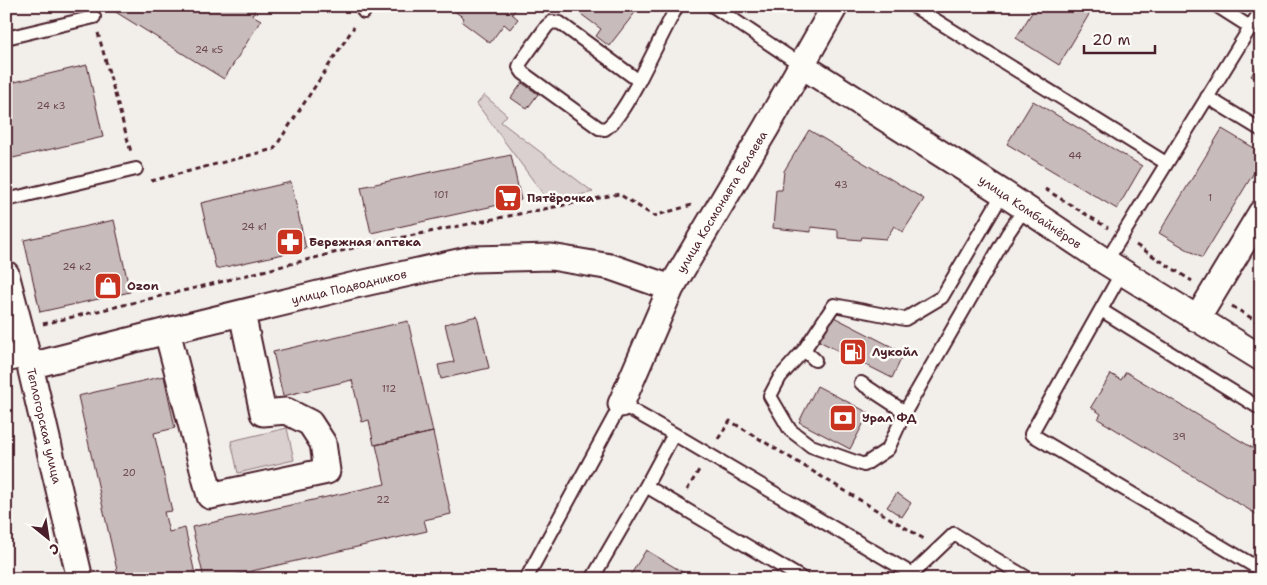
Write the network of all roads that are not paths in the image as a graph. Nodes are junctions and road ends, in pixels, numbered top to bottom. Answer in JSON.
{"nodes":[{"id":1,"x":677,"y":6,"type":"edge"},
{"id":2,"x":713,"y":6,"type":"edge"},
{"id":3,"x":835,"y":6,"type":"edge"},
{"id":4,"x":913,"y":6,"type":"edge"},
{"id":5,"x":1217,"y":6,"type":"edge"},
{"id":6,"x":1261,"y":10,"type":"edge"},
{"id":7,"x":94,"y":17,"type":"road end"},
{"id":8,"x":1250,"y":27,"type":"junction"},
{"id":9,"x":6,"y":38,"type":"edge"},
{"id":10,"x":801,"y":65,"type":"junction"},
{"id":11,"x":639,"y":81,"type":"junction"},
{"id":12,"x":1207,"y":97,"type":"junction"},
{"id":13,"x":1261,"y":130,"type":"edge"},
{"id":14,"x":1166,"y":163,"type":"junction"},
{"id":15,"x":136,"y":169,"type":"road end"},
{"id":16,"x":1002,"y":193,"type":"junction"},
{"id":17,"x":6,"y":200,"type":"edge"},
{"id":18,"x":1024,"y":208,"type":"junction"},
{"id":19,"x":1261,"y":214,"type":"edge"},
{"id":20,"x":1114,"y":267,"type":"junction"},
{"id":21,"x":6,"y":274,"type":"edge"},
{"id":22,"x":671,"y":288,"type":"junction"},
{"id":23,"x":1101,"y":310,"type":"junction"},
{"id":24,"x":242,"y":313,"type":"junction"},
{"id":25,"x":1197,"y":319,"type":"junction"},
{"id":26,"x":167,"y":331,"type":"junction"},
{"id":27,"x":804,"y":350,"type":"junction"},
{"id":28,"x":1261,"y":358,"type":"edge"},
{"id":29,"x":21,"y":359,"type":"edge"},
{"id":30,"x":815,"y":360,"type":"dead end"},
{"id":31,"x":860,"y":383,"type":"dead end"},
{"id":32,"x":621,"y":404,"type":"junction"},
{"id":33,"x":1261,"y":409,"type":"edge"},
{"id":34,"x":905,"y":412,"type":"junction"},
{"id":35,"x":674,"y":434,"type":"junction"},
{"id":36,"x":646,"y":486,"type":"junction"},
{"id":37,"x":1261,"y":570,"type":"edge"},
{"id":38,"x":911,"y":576,"type":"edge"},
{"id":39,"x":80,"y":579,"type":"edge"},
{"id":40,"x":526,"y":579,"type":"edge"},
{"id":41,"x":592,"y":579,"type":"edge"},
{"id":42,"x":803,"y":579,"type":"edge"},
{"id":43,"x":1029,"y":579,"type":"edge"}],
"edges":[{"from":1,"to":11,"type":"lane"},
{"from":2,"to":10,"type":"lane"},
{"from":3,"to":10,"type":"street","name":"улица Космонавта Беляева"},
{"from":4,"to":14,"type":"lane"},
{"from":5,"to":8,"type":"lane"},
{"from":6,"to":8,"type":"lane"},
{"from":7,"to":9,"type":"lane"},
{"from":8,"to":12,"type":"lane"},
{"from":10,"to":16,"type":"street","name":"улица Комбайнёров"},
{"from":10,"to":22,"type":"street","name":"улица Космонавта Беляева"},
{"from":11,"to":11,"type":"lane"},
{"from":12,"to":13,"type":"lane"},
{"from":12,"to":14,"type":"lane"},
{"from":14,"to":20,"type":"lane"},
{"from":15,"to":17,"type":"lane"},
{"from":16,"to":18,"type":"street","name":"улица Комбайнёров"},
{"from":16,"to":27,"type":"lane"},
{"from":18,"to":20,"type":"street","name":"улица Комбайнёров"},
{"from":18,"to":34,"type":"lane"},
{"from":19,"to":25,"type":"street"},
{"from":20,"to":23,"type":"lane"},
{"from":20,"to":25,"type":"street","name":"улица Комбайнёров"},
{"from":21,"to":29,"type":"street","name":"Теплогорская улица"},
{"from":22,"to":24,"type":"street","name":"улица Подводников"},
{"from":22,"to":32,"type":"street","name":"улица Космонавта Беляева"},
{"from":23,"to":33,"type":"lane"},
{"from":23,"to":37,"type":"lane"},
{"from":24,"to":26,"type":"street","name":"улица Подводников"},
{"from":24,"to":26,"type":"street"},
{"from":25,"to":28,"type":"street","name":"улица Комбайнёров"},
{"from":26,"to":29,"type":"street","name":"улица Подводников"},
{"from":27,"to":30,"type":"lane"},
{"from":27,"to":34,"type":"lane"},
{"from":29,"to":39,"type":"street","name":"Теплогорская улица"},
{"from":31,"to":34,"type":"lane"},
{"from":32,"to":35,"type":"lane"},
{"from":32,"to":40,"type":"lane"},
{"from":35,"to":36,"type":"lane"},
{"from":35,"to":38,"type":"lane"},
{"from":36,"to":41,"type":"lane"},
{"from":36,"to":42,"type":"lane"},
{"from":38,"to":43,"type":"lane"}]}
